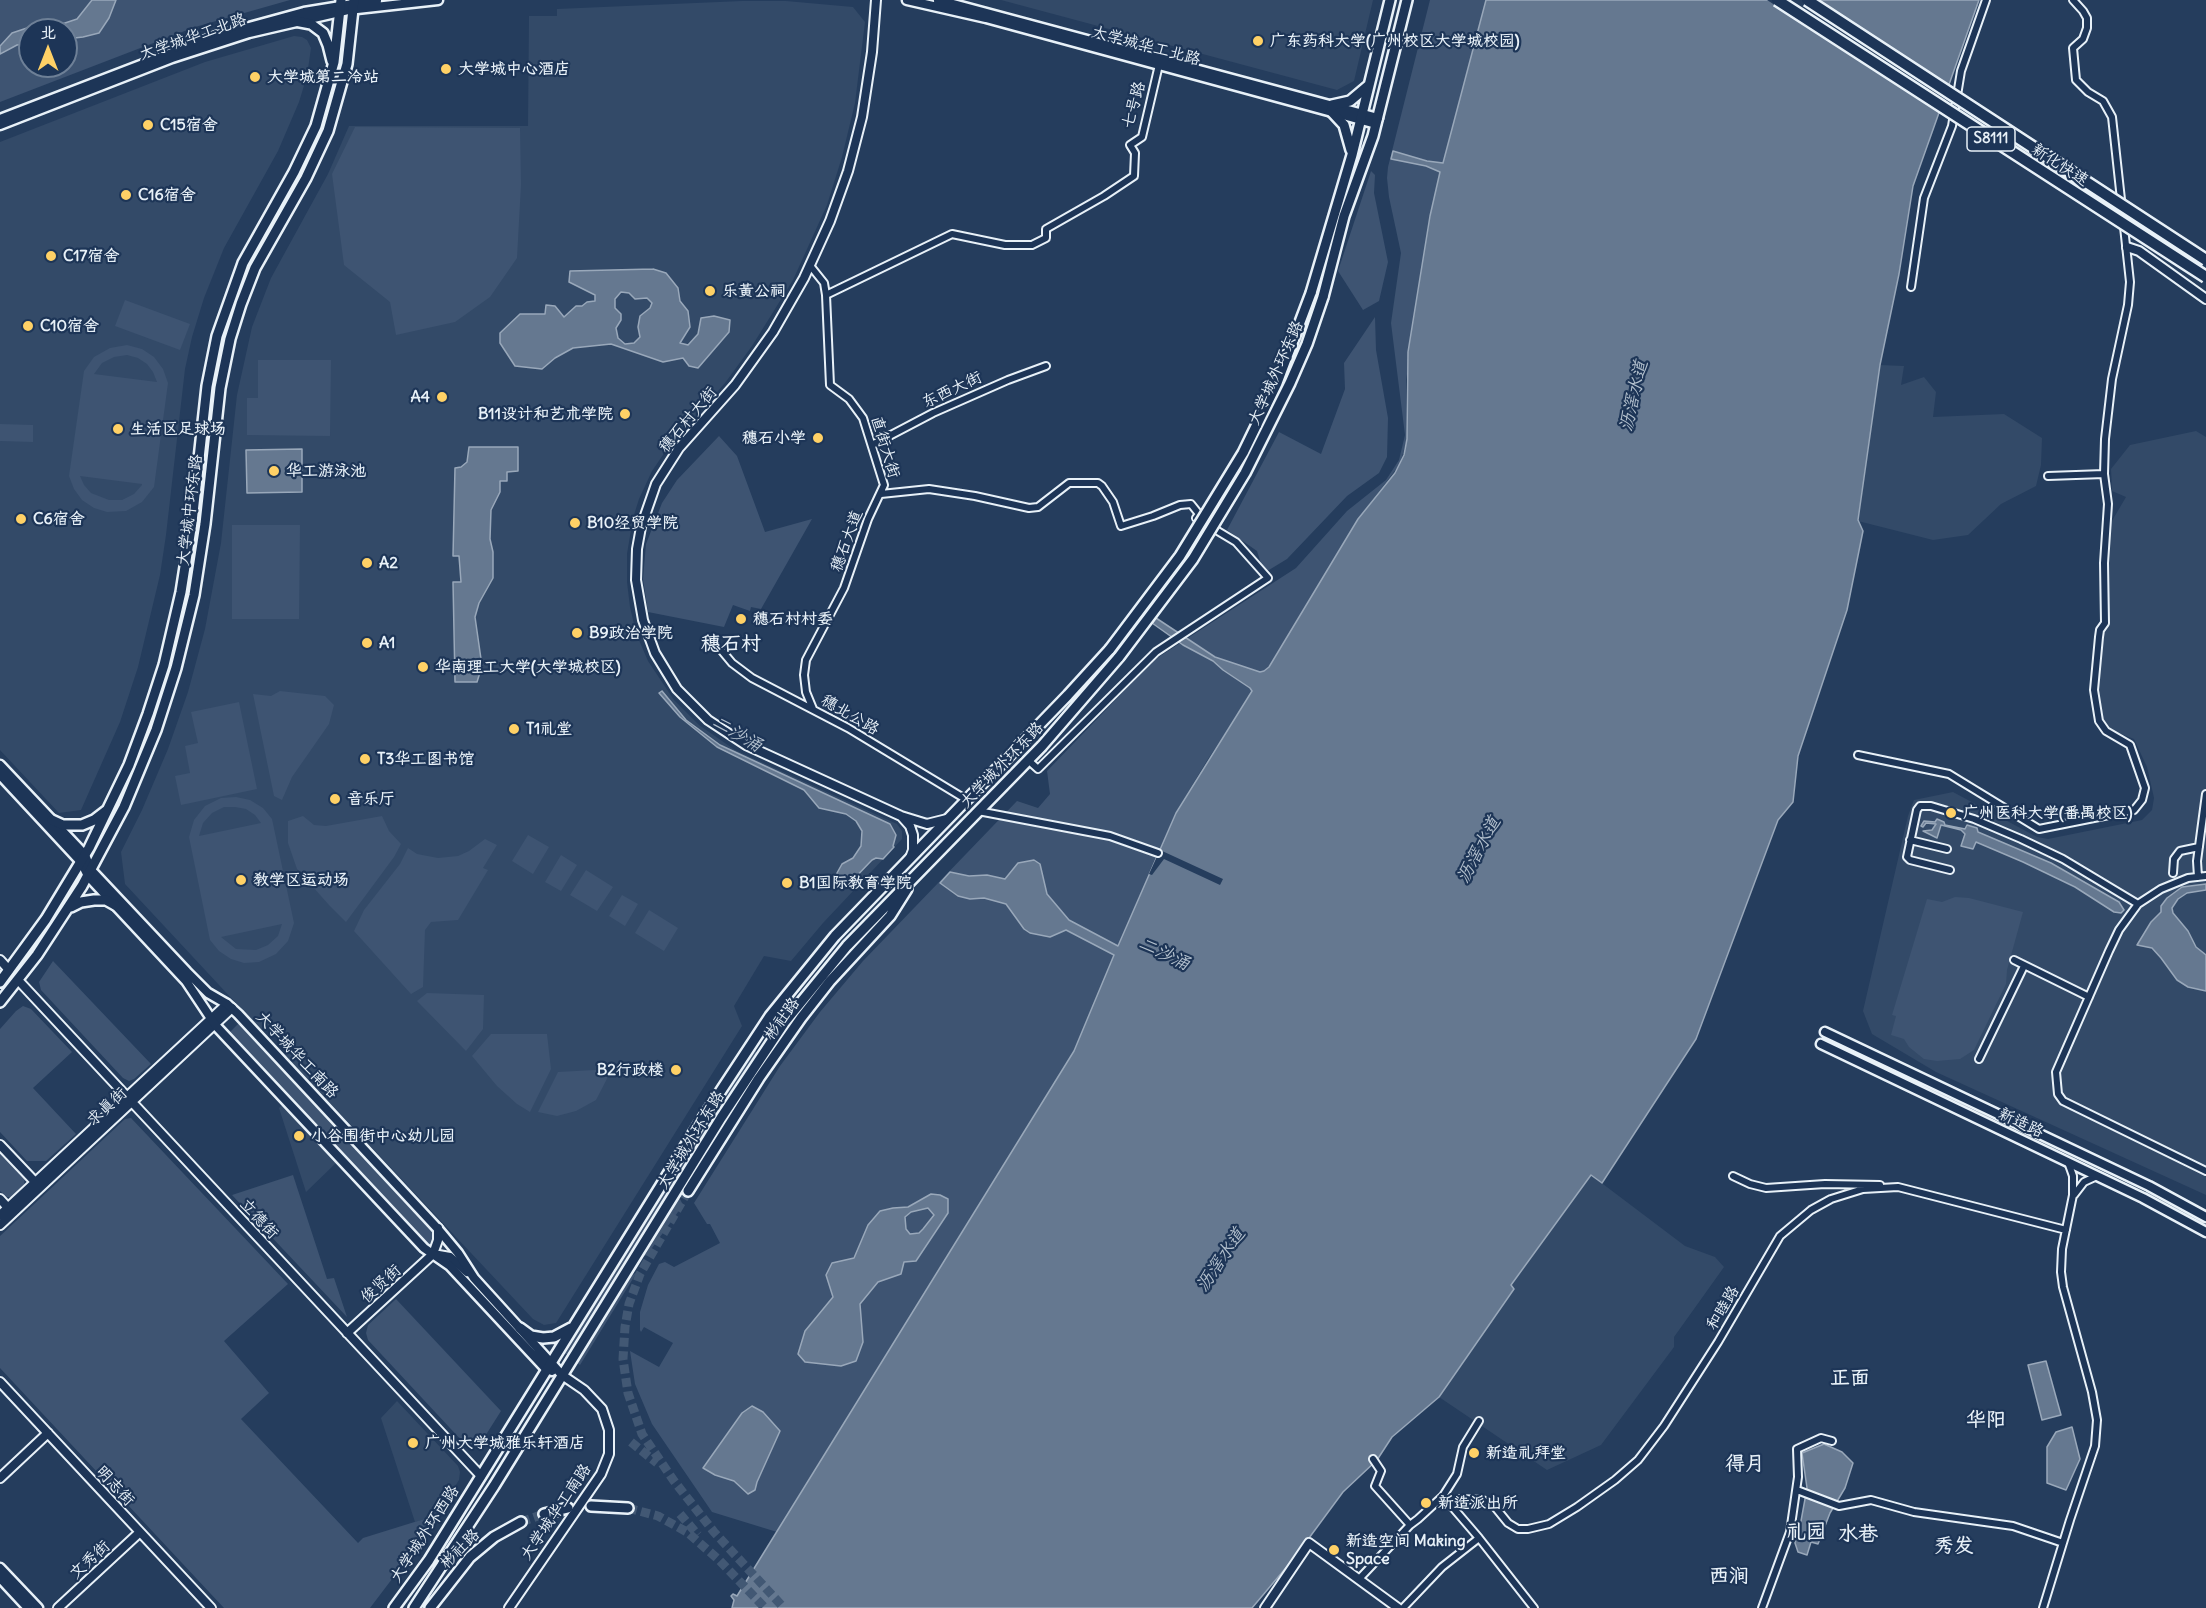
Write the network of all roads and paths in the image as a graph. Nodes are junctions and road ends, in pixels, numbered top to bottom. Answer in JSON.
{"nodes":[{"id":1,"x":377,"y":0,"type":"edge"},
{"id":2,"x":438,"y":0,"type":"edge"},
{"id":3,"x":876,"y":0,"type":"edge"},
{"id":4,"x":907,"y":0,"type":"edge"},
{"id":5,"x":938,"y":0,"type":"edge"},
{"id":6,"x":1390,"y":0,"type":"edge"},
{"id":7,"x":1407,"y":0,"type":"edge"},
{"id":8,"x":1777,"y":0,"type":"edge"},
{"id":9,"x":1807,"y":0,"type":"edge"},
{"id":10,"x":1986,"y":0,"type":"edge"},
{"id":11,"x":2073,"y":0,"type":"edge"},
{"id":12,"x":354,"y":4,"type":"edge"},
{"id":13,"x":340,"y":6,"type":"edge"},
{"id":14,"x":295,"y":21,"type":"junction"},
{"id":15,"x":1374,"y":67,"type":"junction"},
{"id":16,"x":1158,"y":69,"type":"dead end"},
{"id":17,"x":332,"y":70,"type":"junction"},
{"id":18,"x":1389,"y":71,"type":"junction"},
{"id":19,"x":1370,"y":84,"type":"junction"},
{"id":20,"x":1332,"y":108,"type":"junction"},
{"id":21,"x":1362,"y":116,"type":"junction"},
{"id":22,"x":0,"y":119,"type":"edge"},
{"id":23,"x":1377,"y":121,"type":"junction"},
{"id":24,"x":0,"y":125,"type":"edge"},
{"id":25,"x":1352,"y":155,"type":"junction"},
{"id":26,"x":2127,"y":247,"type":"junction"},
{"id":27,"x":2206,"y":260,"type":"edge"},
{"id":28,"x":812,"y":268,"type":"dead end"},
{"id":29,"x":2206,"y":276,"type":"edge"},
{"id":30,"x":1911,"y":287,"type":"dead end"},
{"id":31,"x":826,"y":294,"type":"junction"},
{"id":32,"x":2206,"y":299,"type":"edge"},
{"id":33,"x":1046,"y":366,"type":"dead end"},
{"id":34,"x":872,"y":445,"type":"junction"},
{"id":35,"x":2104,"y":474,"type":"junction"},
{"id":36,"x":197,"y":476,"type":"junction"},
{"id":37,"x":2048,"y":476,"type":"dead end"},
{"id":38,"x":210,"y":477,"type":"junction"},
{"id":39,"x":881,"y":494,"type":"junction"},
{"id":40,"x":194,"y":503,"type":"junction"},
{"id":41,"x":207,"y":504,"type":"junction"},
{"id":42,"x":722,"y":651,"type":"dead end"},
{"id":43,"x":813,"y":709,"type":"junction"},
{"id":44,"x":1858,"y":755,"type":"dead end"},
{"id":45,"x":1028,"y":760,"type":"junction"},
{"id":46,"x":1,"y":770,"type":"edge"},
{"id":47,"x":2206,"y":794,"type":"edge"},
{"id":48,"x":967,"y":800,"type":"junction"},
{"id":49,"x":109,"y":809,"type":"junction"},
{"id":50,"x":978,"y":811,"type":"junction"},
{"id":51,"x":901,"y":816,"type":"junction"},
{"id":52,"x":949,"y":818,"type":"junction"},
{"id":53,"x":52,"y":820,"type":"junction"},
{"id":54,"x":1910,"y":840,"type":"junction"},
{"id":55,"x":2199,"y":848,"type":"junction"},
{"id":56,"x":1947,"y":849,"type":"dead end"},
{"id":57,"x":1158,"y":853,"type":"dead end"},
{"id":58,"x":910,"y":858,"type":"junction"},
{"id":59,"x":83,"y":859,"type":"junction"},
{"id":60,"x":1950,"y":870,"type":"dead end"},
{"id":61,"x":90,"y":873,"type":"junction"},
{"id":62,"x":2173,"y":873,"type":"dead end"},
{"id":63,"x":915,"y":876,"type":"junction"},
{"id":64,"x":2206,"y":876,"type":"edge"},
{"id":65,"x":2198,"y":877,"type":"junction"},
{"id":66,"x":2138,"y":904,"type":"junction"},
{"id":67,"x":115,"y":905,"type":"junction"},
{"id":68,"x":67,"y":911,"type":"junction"},
{"id":69,"x":825,"y":947,"type":"junction"},
{"id":70,"x":837,"y":958,"type":"junction"},
{"id":71,"x":0,"y":960,"type":"edge"},
{"id":72,"x":2013,"y":960,"type":"dead end"},
{"id":73,"x":2024,"y":966,"type":"junction"},
{"id":74,"x":9,"y":970,"type":"junction"},
{"id":75,"x":18,"y":980,"type":"junction"},
{"id":76,"x":0,"y":982,"type":"edge"},
{"id":77,"x":2089,"y":997,"type":"junction"},
{"id":78,"x":0,"y":1002,"type":"edge"},
{"id":79,"x":229,"y":1006,"type":"junction"},
{"id":80,"x":213,"y":1022,"type":"junction"},
{"id":81,"x":1826,"y":1032,"type":"dead end"},
{"id":82,"x":750,"y":1043,"type":"junction"},
{"id":83,"x":1821,"y":1044,"type":"dead end"},
{"id":84,"x":764,"y":1052,"type":"junction"},
{"id":85,"x":1979,"y":1059,"type":"dead end"},
{"id":86,"x":129,"y":1100,"type":"junction"},
{"id":87,"x":0,"y":1145,"type":"edge"},
{"id":88,"x":2067,"y":1161,"type":"junction"},
{"id":89,"x":2206,"y":1172,"type":"edge"},
{"id":90,"x":1733,"y":1176,"type":"dead end"},
{"id":91,"x":2097,"y":1176,"type":"junction"},
{"id":92,"x":37,"y":1185,"type":"junction"},
{"id":93,"x":1898,"y":1187,"type":"junction"},
{"id":94,"x":688,"y":1191,"type":"tunnel mouth"},
{"id":95,"x":2073,"y":1195,"type":"junction"},
{"id":96,"x":0,"y":1199,"type":"edge"},
{"id":97,"x":11,"y":1210,"type":"junction"},
{"id":98,"x":0,"y":1215,"type":"edge"},
{"id":99,"x":2206,"y":1217,"type":"edge"},
{"id":100,"x":0,"y":1225,"type":"edge"},
{"id":101,"x":438,"y":1228,"type":"junction"},
{"id":102,"x":2066,"y":1230,"type":"junction"},
{"id":103,"x":2206,"y":1232,"type":"edge"},
{"id":104,"x":433,"y":1254,"type":"junction"},
{"id":105,"x":474,"y":1278,"type":"junction"},
{"id":106,"x":575,"y":1324,"type":"junction"},
{"id":107,"x":520,"y":1328,"type":"junction"},
{"id":108,"x":347,"y":1333,"type":"junction"},
{"id":109,"x":548,"y":1366,"type":"junction"},
{"id":110,"x":562,"y":1375,"type":"junction"},
{"id":111,"x":0,"y":1382,"type":"edge"},
{"id":112,"x":1479,"y":1421,"type":"dead end"},
{"id":113,"x":48,"y":1433,"type":"junction"},
{"id":114,"x":1832,"y":1441,"type":"dead end"},
{"id":115,"x":1373,"y":1459,"type":"dead end"},
{"id":116,"x":481,"y":1476,"type":"junction"},
{"id":117,"x":0,"y":1478,"type":"edge"},
{"id":118,"x":494,"y":1486,"type":"joint"},
{"id":119,"x":1797,"y":1490,"type":"junction"},
{"id":120,"x":1443,"y":1496,"type":"junction"},
{"id":121,"x":1450,"y":1504,"type":"junction"},
{"id":122,"x":591,"y":1506,"type":"dead end"},
{"id":123,"x":568,"y":1508,"type":"dead end"},
{"id":124,"x":628,"y":1508,"type":"tunnel mouth"},
{"id":125,"x":544,"y":1514,"type":"tunnel mouth"},
{"id":126,"x":521,"y":1522,"type":"tunnel mouth"},
{"id":127,"x":1410,"y":1525,"type":"junction"},
{"id":128,"x":140,"y":1532,"type":"junction"},
{"id":129,"x":1479,"y":1538,"type":"junction"},
{"id":130,"x":2063,"y":1543,"type":"junction"},
{"id":131,"x":0,"y":1568,"type":"edge"},
{"id":132,"x":0,"y":1578,"type":"edge"},
{"id":133,"x":1359,"y":1579,"type":"junction"},
{"id":134,"x":28,"y":1608,"type":"edge"},
{"id":135,"x":38,"y":1608,"type":"edge"},
{"id":136,"x":58,"y":1608,"type":"edge"},
{"id":137,"x":211,"y":1608,"type":"edge"},
{"id":138,"x":394,"y":1608,"type":"edge"},
{"id":139,"x":414,"y":1608,"type":"edge"},
{"id":140,"x":430,"y":1608,"type":"edge"},
{"id":141,"x":509,"y":1608,"type":"edge"},
{"id":142,"x":1265,"y":1608,"type":"edge"},
{"id":143,"x":1400,"y":1608,"type":"edge"},
{"id":144,"x":1534,"y":1608,"type":"edge"},
{"id":145,"x":1762,"y":1608,"type":"edge"},
{"id":146,"x":2043,"y":1608,"type":"edge"}],
"edges":[{"from":1,"to":12,"type":"main road","name":"大学城华工北路"},
{"from":2,"to":12,"type":"main road","name":"大学城华工北路"},
{"from":3,"to":51,"type":"street","name":"穗石村大街"},
{"from":4,"to":20,"type":"main road","name":"大学城华工北路"},
{"from":5,"to":20,"type":"main road","name":"大学城华工北路"},
{"from":6,"to":15,"type":"main road","name":"大学城外环东路"},
{"from":7,"to":18,"type":"main road","name":"大学城外环东路"},
{"from":8,"to":29,"type":"highway","name":"新化快速","number":"S8111","bridge":true},
{"from":9,"to":27,"type":"highway","name":"新化快速","number":"S8111","bridge":true},
{"from":10,"to":30,"type":"street"},
{"from":11,"to":26,"type":"street"},
{"from":12,"to":13,"type":"main road","name":"大学城华工北路"},
{"from":12,"to":38,"type":"main road","name":"大学城中环东路"},
{"from":13,"to":14,"type":"main road","name":"大学城华工北路"},
{"from":13,"to":17,"type":"main road","name":"大学城中环东路"},
{"from":13,"to":22,"type":"main road","name":"大学城华工北路"},
{"from":14,"to":17,"type":"main road"},
{"from":14,"to":24,"type":"main road","name":"大学城华工北路"},
{"from":15,"to":18,"type":"main road"},
{"from":15,"to":19,"type":"main road","name":"大学城外环东路"},
{"from":16,"to":31,"type":"street","name":"七号路"},
{"from":17,"to":36,"type":"main road","name":"大学城中环东路"},
{"from":18,"to":23,"type":"main road","name":"大学城外环东路"},
{"from":19,"to":20,"type":"main road"},
{"from":19,"to":21,"type":"main road","name":"大学城外环东路"},
{"from":20,"to":21,"type":"main road","name":"大学城华工北路"},
{"from":20,"to":25,"type":"main road"},
{"from":21,"to":23,"type":"main road","name":"大学城华工北路"},
{"from":21,"to":25,"type":"main road","name":"大学城外环东路"},
{"from":23,"to":45,"type":"main road","name":"大学城外环东路","bridge":true},
{"from":25,"to":48,"type":"main road","name":"大学城外环东路","bridge":true},
{"from":26,"to":32,"type":"street"},
{"from":26,"to":35,"type":"street"},
{"from":28,"to":31,"type":"street"},
{"from":31,"to":34,"type":"street","name":"直街大街"},
{"from":33,"to":34,"type":"street","name":"东西大街"},
{"from":34,"to":39,"type":"street","name":"直街大街"},
{"from":35,"to":37,"type":"street"},
{"from":35,"to":44,"type":"street"},
{"from":36,"to":38,"type":"main road"},
{"from":36,"to":40,"type":"main road","name":"大学城中环东路"},
{"from":38,"to":41,"type":"main road","name":"大学城中环东路"},
{"from":39,"to":43,"type":"street","name":"穗石大道"},
{"from":39,"to":45,"type":"street","name":"穗石大道"},
{"from":40,"to":41,"type":"main road"},
{"from":40,"to":49,"type":"main road","name":"大学城中环东路"},
{"from":41,"to":61,"type":"main road","name":"大学城中环东路"},
{"from":42,"to":43,"type":"street","name":"穗北公路"},
{"from":43,"to":48,"type":"street","name":"穗北公路"},
{"from":45,"to":50,"type":"main road","name":"大学城外环东路"},
{"from":46,"to":53,"type":"main road","name":"大学城华工南路"},
{"from":46,"to":59,"type":"main road","name":"大学城华工南路"},
{"from":47,"to":55,"type":"street"},
{"from":48,"to":52,"type":"main road","name":"大学城外环东路"},
{"from":49,"to":53,"type":"main road"},
{"from":49,"to":59,"type":"main road","name":"大学城中环东路"},
{"from":50,"to":57,"type":"street"},
{"from":50,"to":63,"type":"main road","name":"大学城外环东路"},
{"from":51,"to":52,"type":"street","name":"穗石村大街"},
{"from":51,"to":58,"type":"street"},
{"from":52,"to":58,"type":"main road","name":"大学城外环东路"},
{"from":53,"to":59,"type":"main road","name":"大学城华工南路"},
{"from":54,"to":56,"type":"street"},
{"from":54,"to":60,"type":"street"},
{"from":54,"to":66,"type":"street"},
{"from":55,"to":62,"type":"street"},
{"from":55,"to":65,"type":"street"},
{"from":58,"to":69,"type":"main road","name":"大学城外环东路"},
{"from":59,"to":61,"type":"main road","name":"大学城华工南路"},
{"from":59,"to":74,"type":"main road","name":"大学城中环东路"},
{"from":61,"to":67,"type":"main road","name":"大学城华工南路"},
{"from":61,"to":68,"type":"main road","name":"大学城中环东路"},
{"from":61,"to":79,"type":"main road","name":"大学城华工南路"},
{"from":63,"to":70,"type":"main road","name":"大学城外环东路"},
{"from":63,"to":94,"type":"main road","name":"彬社路"},
{"from":64,"to":65,"type":"street"},
{"from":65,"to":66,"type":"street"},
{"from":66,"to":77,"type":"street"},
{"from":67,"to":68,"type":"main road"},
{"from":67,"to":80,"type":"main road","name":"大学城华工南路"},
{"from":68,"to":75,"type":"main road","name":"大学城中环东路"},
{"from":69,"to":70,"type":"main road"},
{"from":69,"to":82,"type":"main road","name":"大学城外环东路"},
{"from":70,"to":84,"type":"main road","name":"大学城外环东路"},
{"from":71,"to":74,"type":"street"},
{"from":72,"to":73,"type":"street"},
{"from":73,"to":77,"type":"street"},
{"from":73,"to":85,"type":"street"},
{"from":74,"to":76,"type":"main road","name":"大学城中环东路"},
{"from":75,"to":78,"type":"main road","name":"大学城中环东路"},
{"from":75,"to":86,"type":"street","name":"立德街"},
{"from":77,"to":89,"type":"street"},
{"from":79,"to":80,"type":"street","name":"求真街"},
{"from":79,"to":101,"type":"main road","name":"大学城华工南路"},
{"from":80,"to":86,"type":"street","name":"求真街"},
{"from":80,"to":104,"type":"main road","name":"大学城华工南路"},
{"from":81,"to":99,"type":"main road","name":"新造路"},
{"from":82,"to":84,"type":"main road"},
{"from":82,"to":106,"type":"main road","name":"大学城外环东路"},
{"from":83,"to":88,"type":"main road","name":"新造路"},
{"from":84,"to":110,"type":"main road","name":"大学城外环东路"},
{"from":86,"to":92,"type":"street","name":"求真街"},
{"from":86,"to":108,"type":"street","name":"立德街"},
{"from":87,"to":92,"type":"street"},
{"from":88,"to":91,"type":"main road","name":"新造路"},
{"from":88,"to":95,"type":"street"},
{"from":90,"to":93,"type":"street"},
{"from":91,"to":95,"type":"street"},
{"from":91,"to":103,"type":"main road","name":"新造路"},
{"from":92,"to":97,"type":"street","name":"求真街"},
{"from":93,"to":102,"type":"street","name":"和睦路"},
{"from":93,"to":121,"type":"street","name":"和睦路"},
{"from":95,"to":102,"type":"street"},
{"from":96,"to":97,"type":"street"},
{"from":97,"to":98,"type":"street","name":"求真街"},
{"from":97,"to":100,"type":"street","name":"求真街"},
{"from":101,"to":104,"type":"street"},
{"from":101,"to":105,"type":"main road","name":"大学城华工南路"},
{"from":102,"to":130,"type":"street"},
{"from":104,"to":105,"type":"street"},
{"from":104,"to":108,"type":"street","name":"俊贤街"},
{"from":104,"to":109,"type":"main road","name":"大学城华工南路"},
{"from":105,"to":107,"type":"main road","name":"大学城华工南路"},
{"from":106,"to":107,"type":"main road"},
{"from":106,"to":109,"type":"main road","name":"大学城外环东路"},
{"from":107,"to":109,"type":"main road","name":"大学城华工南路"},
{"from":108,"to":116,"type":"street","name":"立德街"},
{"from":109,"to":110,"type":"main road","name":"大学城华工南路"},
{"from":109,"to":116,"type":"main road","name":"大学城外环东路"},
{"from":110,"to":118,"type":"main road","name":"大学城外环东路"},
{"from":110,"to":141,"type":"street","name":"大学城华工南路"},
{"from":111,"to":113,"type":"street","name":"明志街"},
{"from":112,"to":120,"type":"street"},
{"from":113,"to":117,"type":"street"},
{"from":113,"to":128,"type":"street","name":"明志街"},
{"from":114,"to":119,"type":"street"},
{"from":115,"to":127,"type":"street"},
{"from":116,"to":138,"type":"main road","name":"大学城外环西路"},
{"from":118,"to":139,"type":"main road","name":"大学城外环西路"},
{"from":119,"to":130,"type":"street"},
{"from":119,"to":145,"type":"street"},
{"from":120,"to":121,"type":"street"},
{"from":120,"to":127,"type":"street"},
{"from":121,"to":129,"type":"street"},
{"from":122,"to":124,"type":"main road"},
{"from":123,"to":125,"type":"main road"},
{"from":126,"to":140,"type":"main road","name":"彬社路"},
{"from":127,"to":133,"type":"street"},
{"from":128,"to":136,"type":"street","name":"文秀街"},
{"from":128,"to":137,"type":"street","name":"明志街"},
{"from":129,"to":143,"type":"street"},
{"from":129,"to":144,"type":"street"},
{"from":130,"to":146,"type":"street"},
{"from":131,"to":135,"type":"main road"},
{"from":132,"to":134,"type":"main road"},
{"from":133,"to":142,"type":"street"},
{"from":133,"to":143,"type":"street"}]}
